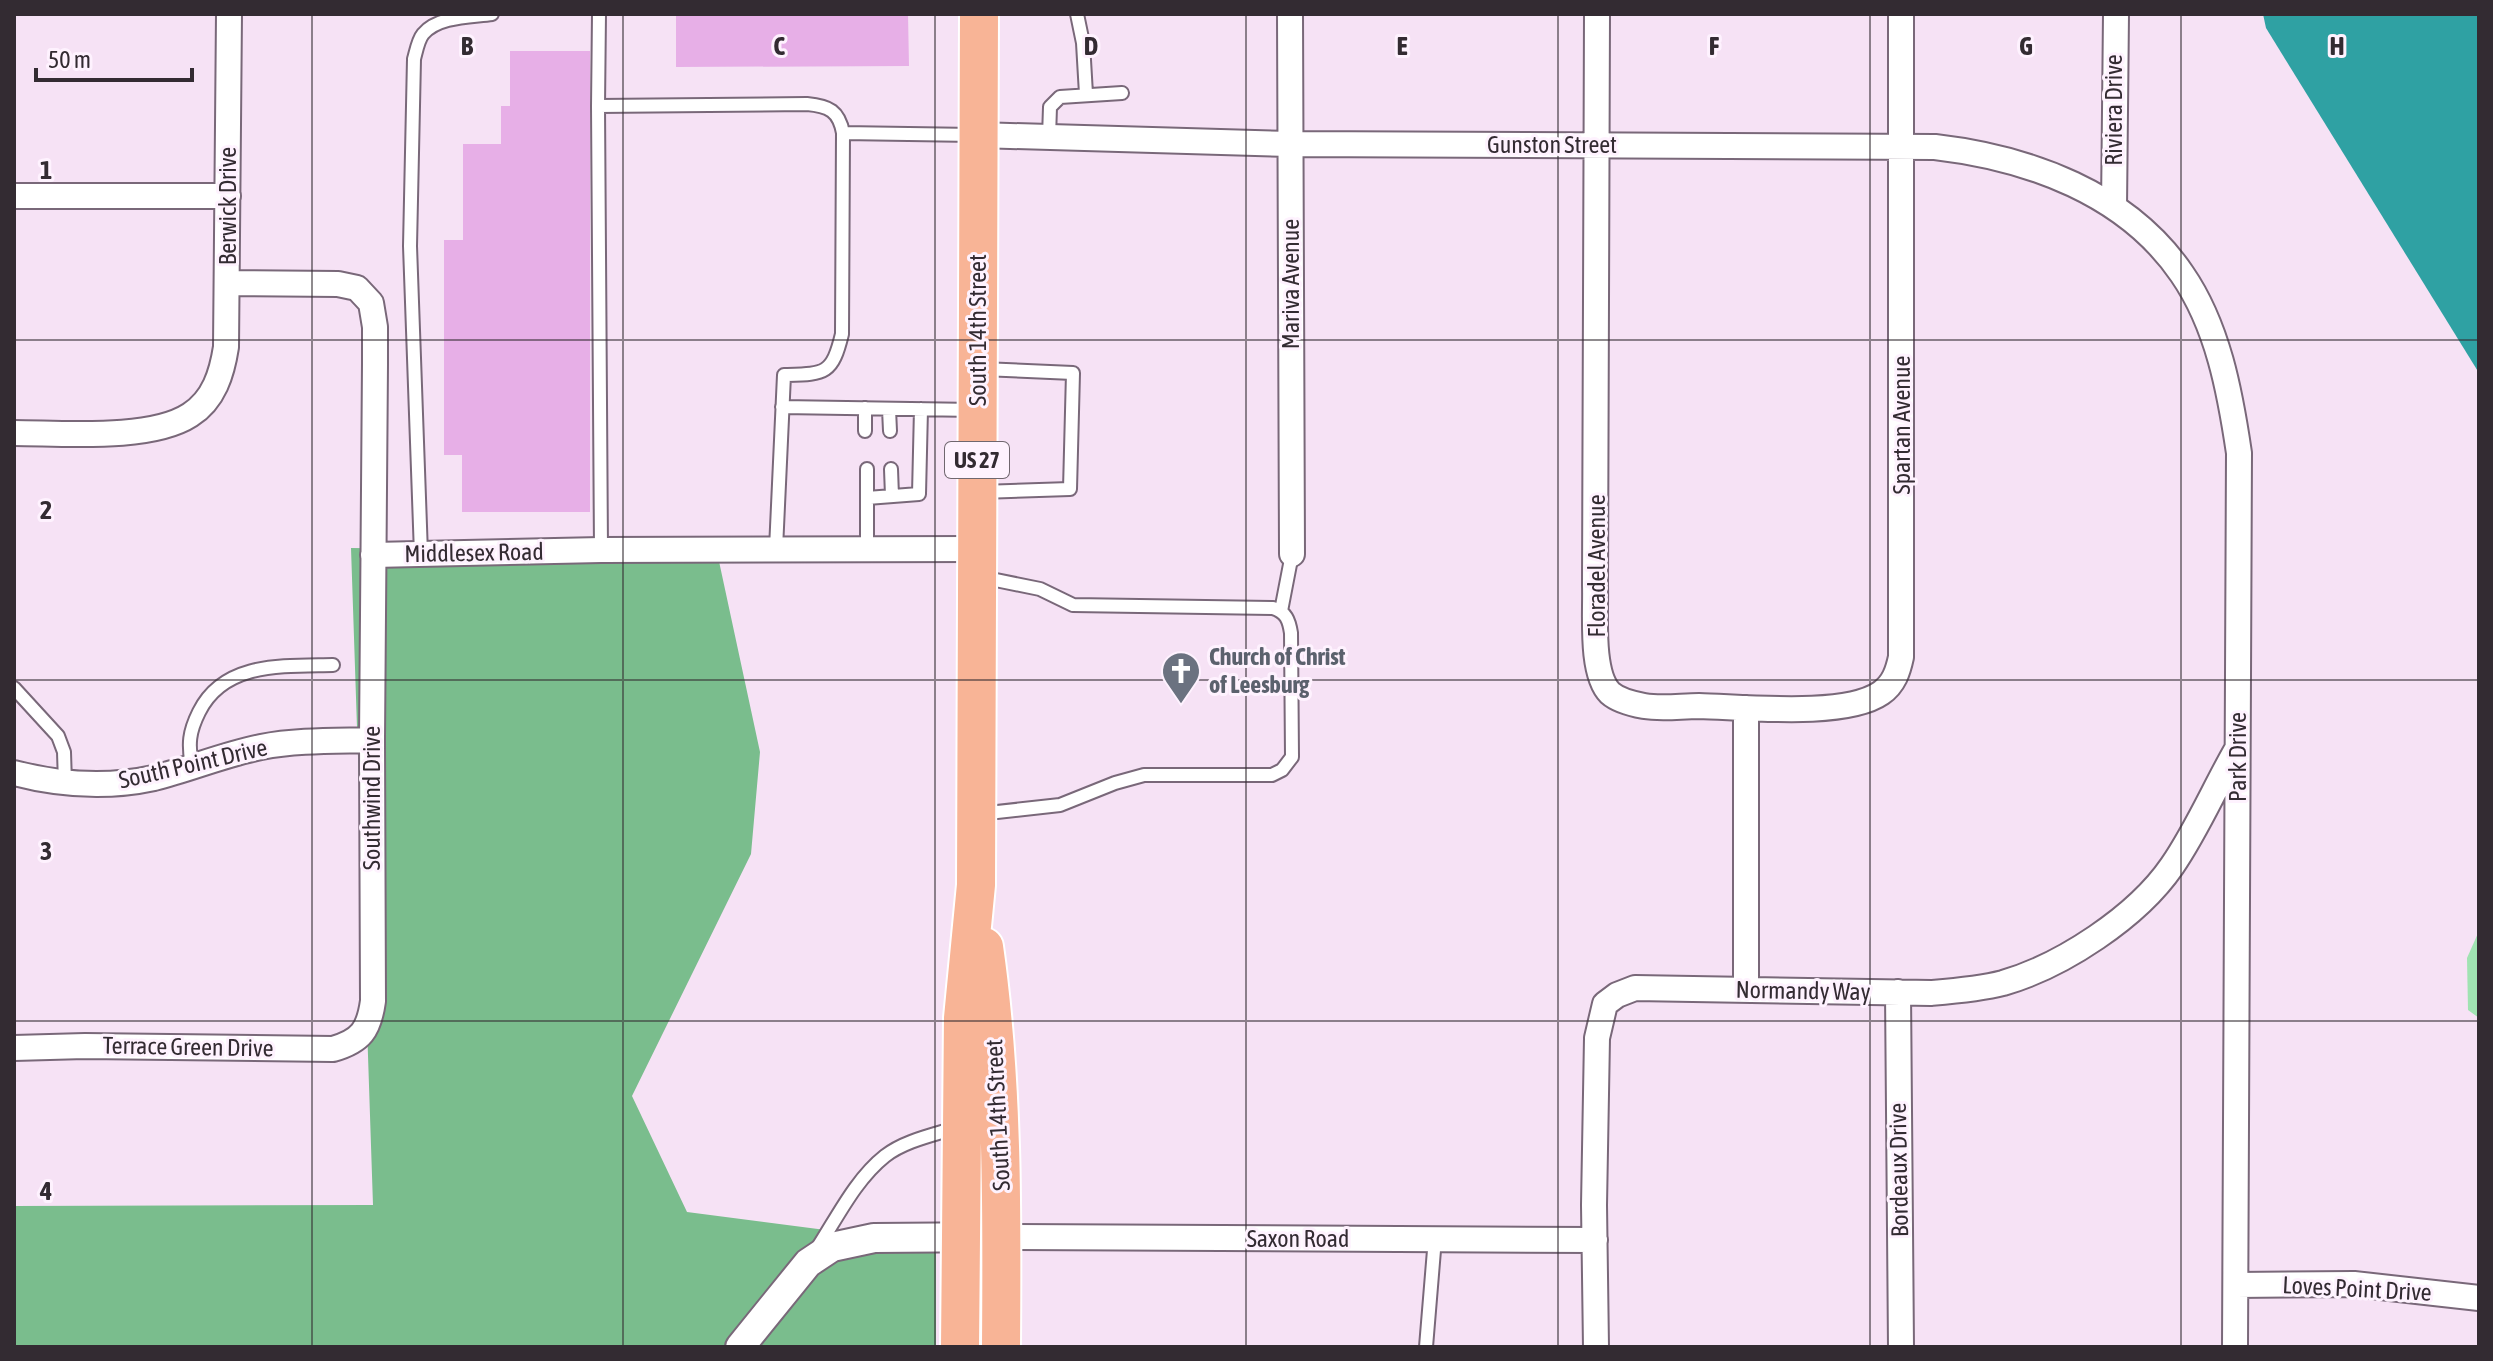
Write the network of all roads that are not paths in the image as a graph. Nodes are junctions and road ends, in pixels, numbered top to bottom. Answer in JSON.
{"nodes":[{"id":1,"x":229,"y":14,"type":"edge"},
{"id":2,"x":492,"y":14,"type":"edge"},
{"id":3,"x":599,"y":14,"type":"edge"},
{"id":4,"x":979,"y":14,"type":"edge"},
{"id":5,"x":1077,"y":14,"type":"edge"},
{"id":6,"x":1290,"y":14,"type":"edge"},
{"id":7,"x":1597,"y":14,"type":"edge"},
{"id":8,"x":1901,"y":14,"type":"edge"},
{"id":9,"x":2116,"y":14,"type":"edge"},
{"id":10,"x":1122,"y":93,"type":"dead end"},
{"id":11,"x":1086,"y":94,"type":"junction"},
{"id":12,"x":598,"y":106,"type":"junction"},
{"id":13,"x":843,"y":133,"type":"junction"},
{"id":14,"x":978,"y":135,"type":"junction"},
{"id":15,"x":1049,"y":137,"type":"junction"},
{"id":16,"x":1290,"y":144,"type":"junction"},
{"id":17,"x":1597,"y":145,"type":"junction"},
{"id":18,"x":1901,"y":147,"type":"junction"},
{"id":19,"x":14,"y":196,"type":"edge"},
{"id":20,"x":228,"y":196,"type":"junction"},
{"id":21,"x":2114,"y":207,"type":"junction"},
{"id":22,"x":228,"y":283,"type":"junction"},
{"id":23,"x":977,"y":369,"type":"junction"},
{"id":24,"x":782,"y":407,"type":"junction"},
{"id":25,"x":865,"y":408,"type":"junction"},
{"id":26,"x":889,"y":409,"type":"junction"},
{"id":27,"x":921,"y":409,"type":"junction"},
{"id":28,"x":977,"y":410,"type":"junction"},
{"id":29,"x":865,"y":431,"type":"dead end"},
{"id":30,"x":890,"y":431,"type":"dead end"},
{"id":31,"x":14,"y":433,"type":"edge"},
{"id":32,"x":867,"y":469,"type":"dead end"},
{"id":33,"x":891,"y":469,"type":"dead end"},
{"id":34,"x":977,"y":492,"type":"junction"},
{"id":35,"x":892,"y":496,"type":"junction"},
{"id":36,"x":867,"y":498,"type":"junction"},
{"id":37,"x":867,"y":548,"type":"junction"},
{"id":38,"x":776,"y":549,"type":"junction"},
{"id":39,"x":601,"y":550,"type":"junction"},
{"id":40,"x":421,"y":554,"type":"junction"},
{"id":41,"x":1292,"y":554,"type":"joint"},
{"id":42,"x":373,"y":555,"type":"junction"},
{"id":43,"x":977,"y":563,"type":"junction"},
{"id":44,"x":1281,"y":611,"type":"junction"},
{"id":45,"x":333,"y":665,"type":"dead end"},
{"id":46,"x":14,"y":688,"type":"edge"},
{"id":47,"x":1746,"y":708,"type":"junction"},
{"id":48,"x":372,"y":740,"type":"junction"},
{"id":49,"x":2238,"y":746,"type":"junction"},
{"id":50,"x":192,"y":766,"type":"junction"},
{"id":51,"x":14,"y":773,"type":"edge"},
{"id":52,"x":65,"y":783,"type":"junction"},
{"id":53,"x":976,"y":814,"type":"junction"},
{"id":54,"x":976,"y":885,"type":"junction"},
{"id":55,"x":1746,"y":990,"type":"junction"},
{"id":56,"x":1898,"y":992,"type":"junction"},
{"id":57,"x":359,"y":1037,"type":"joint"},
{"id":58,"x":14,"y":1048,"type":"edge"},
{"id":59,"x":962,"y":1126,"type":"junction"},
{"id":60,"x":1002,"y":1237,"type":"junction"},
{"id":61,"x":960,"y":1238,"type":"junction"},
{"id":62,"x":1435,"y":1238,"type":"junction"},
{"id":63,"x":1595,"y":1240,"type":"junction"},
{"id":64,"x":808,"y":1263,"type":"junction"},
{"id":65,"x":2236,"y":1285,"type":"junction"},
{"id":66,"x":2479,"y":1298,"type":"edge"},
{"id":67,"x":740,"y":1347,"type":"edge"},
{"id":68,"x":960,"y":1347,"type":"edge"},
{"id":69,"x":1001,"y":1347,"type":"edge"},
{"id":70,"x":1426,"y":1347,"type":"edge"},
{"id":71,"x":1596,"y":1347,"type":"edge"},
{"id":72,"x":1901,"y":1347,"type":"edge"},
{"id":73,"x":2235,"y":1347,"type":"edge"}],
"edges":[{"from":1,"to":20,"type":"street","name":"Berwick Drive"},
{"from":2,"to":40,"type":"lane"},
{"from":3,"to":12,"type":"lane"},
{"from":4,"to":14,"type":"highway","name":"South 14th Street","number":"US 27"},
{"from":5,"to":11,"type":"lane"},
{"from":6,"to":16,"type":"street","name":"Mariva Avenue"},
{"from":7,"to":17,"type":"street","name":"Floradel Avenue"},
{"from":8,"to":18,"type":"street","name":"Spartan Avenue"},
{"from":9,"to":21,"type":"street","name":"Riviera Drive"},
{"from":10,"to":11,"type":"lane"},
{"from":11,"to":15,"type":"lane"},
{"from":12,"to":13,"type":"lane"},
{"from":12,"to":39,"type":"lane"},
{"from":13,"to":14,"type":"lane"},
{"from":13,"to":24,"type":"lane"},
{"from":14,"to":15,"type":"street","name":"Gunston Street"},
{"from":14,"to":23,"type":"highway","name":"South 14th Street","number":"US 27"},
{"from":15,"to":16,"type":"street","name":"Gunston Street"},
{"from":16,"to":17,"type":"street","name":"Gunston Street"},
{"from":16,"to":41,"type":"street","name":"Mariva Avenue"},
{"from":17,"to":18,"type":"street","name":"Gunston Street"},
{"from":17,"to":47,"type":"street","name":"Floradel Avenue"},
{"from":18,"to":21,"type":"street","name":"Gunston Street"},
{"from":18,"to":47,"type":"street","name":"Spartan Avenue"},
{"from":19,"to":20,"type":"street"},
{"from":20,"to":22,"type":"street","name":"Berwick Drive"},
{"from":21,"to":49,"type":"street","name":"Park Drive"},
{"from":22,"to":31,"type":"street","name":"Berwick Drive"},
{"from":22,"to":42,"type":"street","name":"Middlesex Road"},
{"from":23,"to":28,"type":"highway","name":"South 14th Street","number":"US 27"},
{"from":23,"to":34,"type":"lane"},
{"from":24,"to":25,"type":"lane"},
{"from":24,"to":38,"type":"lane"},
{"from":25,"to":26,"type":"lane"},
{"from":25,"to":29,"type":"lane"},
{"from":26,"to":27,"type":"lane"},
{"from":26,"to":30,"type":"lane"},
{"from":27,"to":28,"type":"lane"},
{"from":27,"to":35,"type":"lane"},
{"from":28,"to":34,"type":"highway","name":"South 14th Street","number":"US 27"},
{"from":32,"to":36,"type":"lane"},
{"from":33,"to":35,"type":"lane"},
{"from":34,"to":43,"type":"highway","name":"South 14th Street","number":"US 27"},
{"from":35,"to":36,"type":"lane"},
{"from":36,"to":37,"type":"lane"},
{"from":37,"to":38,"type":"street","name":"Middlesex Road"},
{"from":37,"to":43,"type":"street","name":"Middlesex Road"},
{"from":38,"to":39,"type":"street","name":"Middlesex Road"},
{"from":39,"to":40,"type":"street","name":"Middlesex Road"},
{"from":40,"to":42,"type":"street","name":"Middlesex Road"},
{"from":41,"to":44,"type":"lane"},
{"from":42,"to":48,"type":"street","name":"Southwind Drive"},
{"from":43,"to":44,"type":"lane"},
{"from":43,"to":53,"type":"highway","name":"South 14th Street","number":"US 27"},
{"from":44,"to":53,"type":"lane"},
{"from":45,"to":50,"type":"lane"},
{"from":46,"to":52,"type":"lane"},
{"from":47,"to":55,"type":"street"},
{"from":48,"to":50,"type":"street","name":"South Point Drive"},
{"from":48,"to":57,"type":"street","name":"Southwind Drive"},
{"from":49,"to":56,"type":"street","name":"Normandy Way"},
{"from":49,"to":65,"type":"street","name":"Park Drive"},
{"from":50,"to":52,"type":"street","name":"South Point Drive"},
{"from":51,"to":52,"type":"street","name":"South Point Drive"},
{"from":53,"to":54,"type":"highway","name":"South 14th Street","number":"US 27"},
{"from":54,"to":59,"type":"highway","name":"South 14th Street","number":"US 27"},
{"from":54,"to":60,"type":"highway","name":"South 14th Street","number":"US 27"},
{"from":55,"to":56,"type":"street","name":"Normandy Way"},
{"from":55,"to":63,"type":"street","name":"Normandy Way"},
{"from":56,"to":72,"type":"street","name":"Bordeaux Drive"},
{"from":57,"to":58,"type":"street","name":"Terrace Green Drive"},
{"from":59,"to":61,"type":"highway","name":"South 14th Street","number":"US 27"},
{"from":59,"to":64,"type":"lane"},
{"from":60,"to":61,"type":"street"},
{"from":60,"to":62,"type":"street","name":"Saxon Road"},
{"from":60,"to":69,"type":"highway","name":"South 14th Street","number":"US 27"},
{"from":61,"to":64,"type":"street"},
{"from":61,"to":68,"type":"highway","name":"South 14th Street","number":"US 27"},
{"from":62,"to":63,"type":"street","name":"Saxon Road"},
{"from":62,"to":70,"type":"lane"},
{"from":63,"to":71,"type":"street","name":"Normandy Way"},
{"from":64,"to":67,"type":"street"},
{"from":65,"to":66,"type":"street","name":"Loves Point Drive"},
{"from":65,"to":73,"type":"street","name":"Park Drive"}]}
